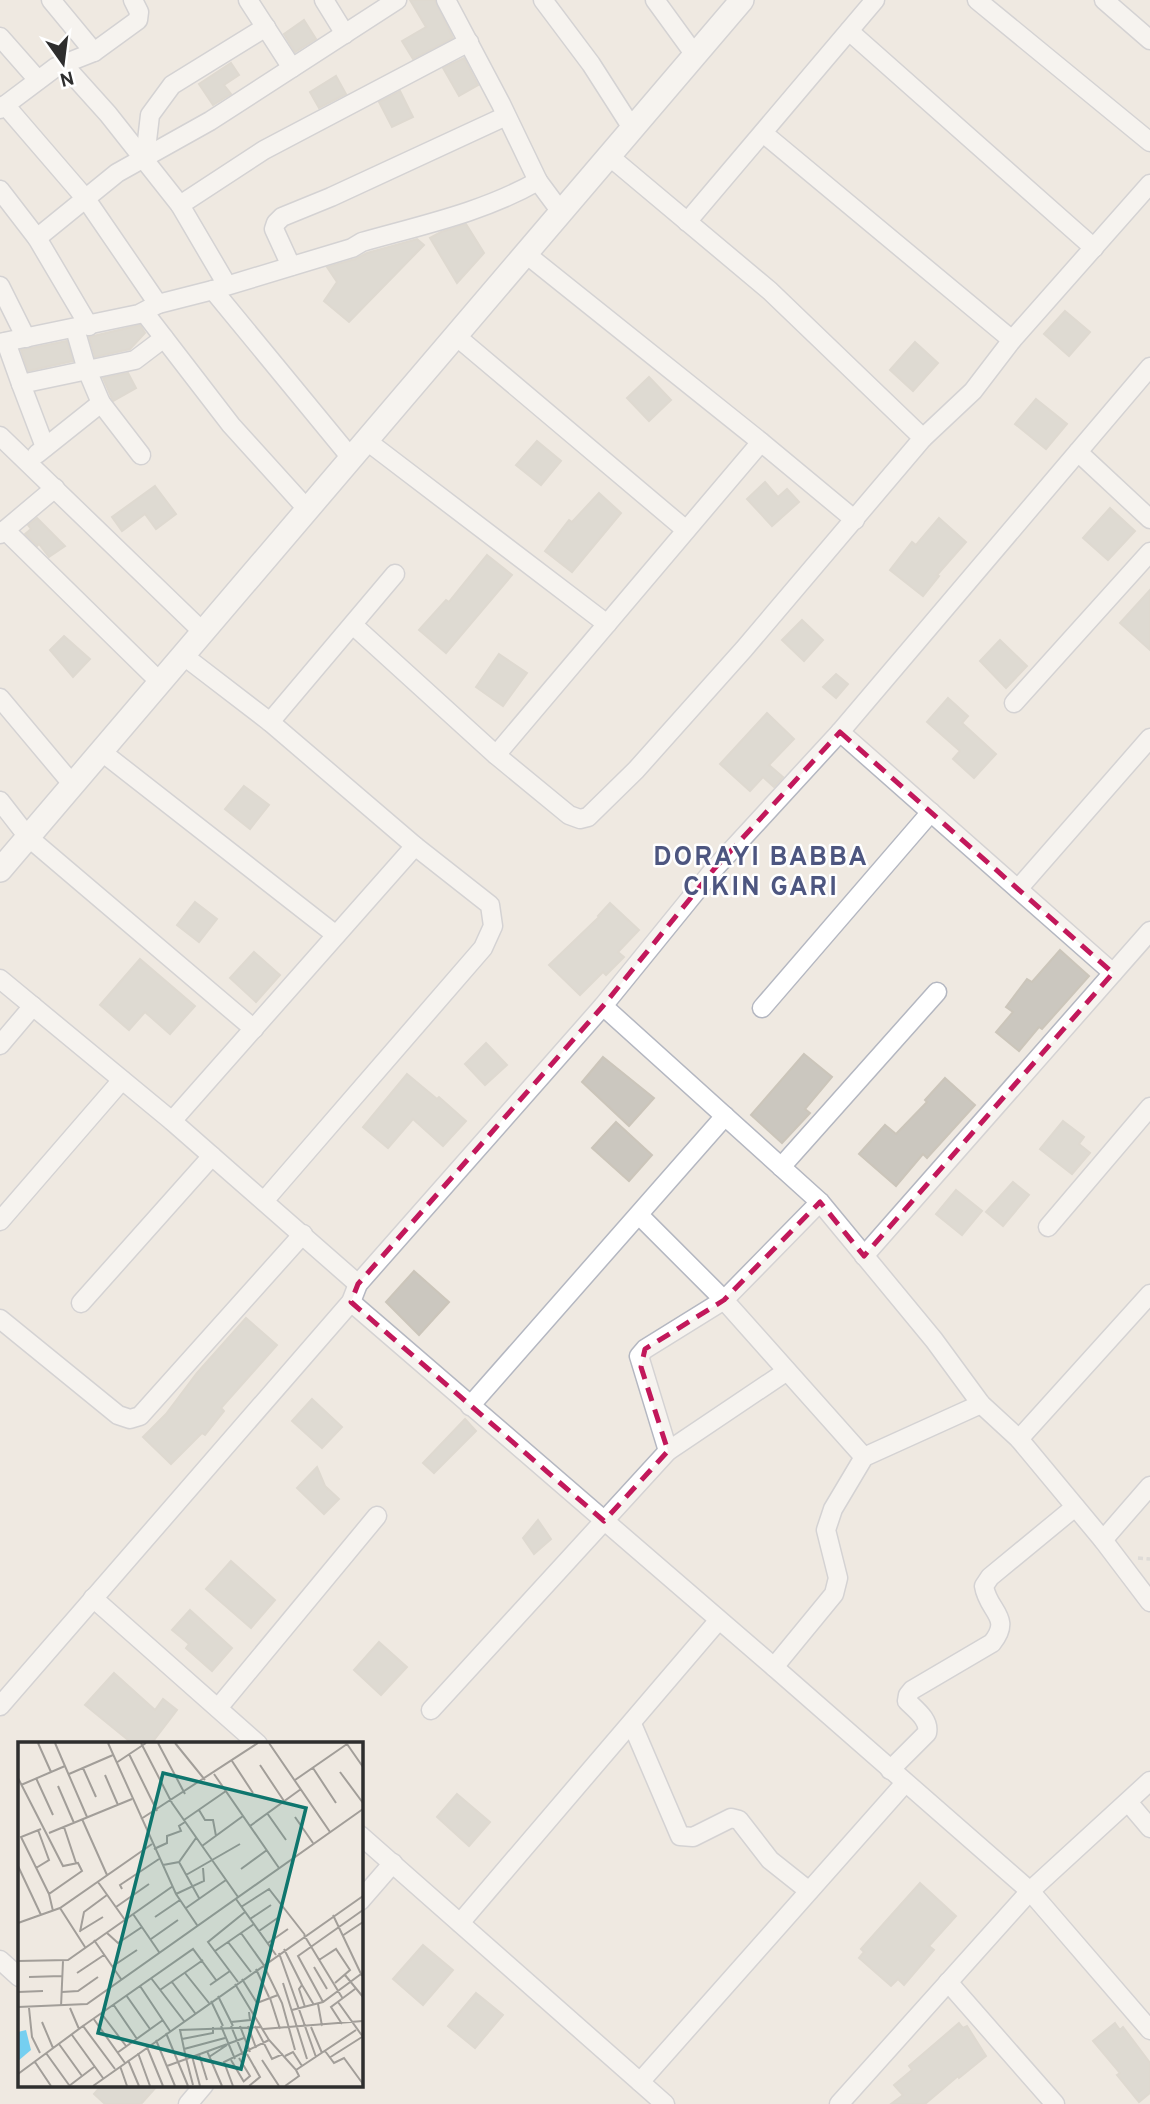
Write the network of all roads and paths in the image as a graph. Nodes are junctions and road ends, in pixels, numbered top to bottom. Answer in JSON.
{"nodes":[{"id":1,"x":51,"y":0,"type":"edge"},
{"id":2,"x":133,"y":0,"type":"edge"},
{"id":3,"x":248,"y":0,"type":"edge"},
{"id":4,"x":324,"y":0,"type":"edge"},
{"id":5,"x":446,"y":0,"type":"edge"},
{"id":6,"x":543,"y":0,"type":"edge"},
{"id":7,"x":655,"y":0,"type":"edge"},
{"id":8,"x":742,"y":0,"type":"edge"},
{"id":9,"x":875,"y":0,"type":"edge"},
{"id":10,"x":977,"y":0,"type":"edge"},
{"id":11,"x":1104,"y":0,"type":"edge"},
{"id":12,"x":393,"y":1,"type":"edge"},
{"id":13,"x":265,"y":27,"type":"junction"},
{"id":14,"x":849,"y":31,"type":"junction"},
{"id":15,"x":345,"y":34,"type":"junction"},
{"id":16,"x":0,"y":37,"type":"edge"},
{"id":17,"x":1150,"y":40,"type":"edge"},
{"id":18,"x":469,"y":42,"type":"junction"},
{"id":19,"x":94,"y":52,"type":"junction"},
{"id":20,"x":695,"y":55,"type":"junction"},
{"id":21,"x":63,"y":64,"type":"junction"},
{"id":22,"x":292,"y":68,"type":"junction"},
{"id":23,"x":38,"y":80,"type":"junction"},
{"id":24,"x":3,"y":107,"type":"edge"},
{"id":25,"x":506,"y":116,"type":"junction"},
{"id":26,"x":632,"y":128,"type":"junction"},
{"id":27,"x":764,"y":133,"type":"junction"},
{"id":28,"x":1150,"y":142,"type":"edge"},
{"id":29,"x":609,"y":156,"type":"junction"},
{"id":30,"x":145,"y":158,"type":"junction"},
{"id":31,"x":538,"y":181,"type":"junction"},
{"id":32,"x":1150,"y":184,"type":"edge"},
{"id":33,"x":0,"y":190,"type":"edge"},
{"id":34,"x":86,"y":199,"type":"junction"},
{"id":35,"x":180,"y":205,"type":"junction"},
{"id":36,"x":561,"y":212,"type":"junction"},
{"id":37,"x":687,"y":222,"type":"junction"},
{"id":38,"x":37,"y":238,"type":"junction"},
{"id":39,"x":1094,"y":248,"type":"junction"},
{"id":40,"x":526,"y":254,"type":"junction"},
{"id":41,"x":291,"y":266,"type":"junction"},
{"id":42,"x":0,"y":286,"type":"edge"},
{"id":43,"x":220,"y":287,"type":"junction"},
{"id":44,"x":151,"y":308,"type":"junction"},
{"id":45,"x":82,"y":327,"type":"junction"},
{"id":46,"x":456,"y":336,"type":"junction"},
{"id":47,"x":26,"y":338,"type":"junction"},
{"id":48,"x":164,"y":338,"type":"junction"},
{"id":49,"x":1012,"y":340,"type":"junction"},
{"id":50,"x":3,"y":342,"type":"edge"},
{"id":51,"x":1150,"y":367,"type":"edge"},
{"id":52,"x":87,"y":370,"type":"junction"},
{"id":53,"x":21,"y":384,"type":"junction"},
{"id":54,"x":101,"y":404,"type":"junction"},
{"id":55,"x":0,"y":437,"type":"edge"},
{"id":56,"x":923,"y":438,"type":"junction"},
{"id":57,"x":368,"y":441,"type":"junction"},
{"id":58,"x":761,"y":442,"type":"junction"},
{"id":59,"x":44,"y":447,"type":"junction"},
{"id":60,"x":1078,"y":452,"type":"junction"},
{"id":61,"x":141,"y":455,"type":"dead end"},
{"id":62,"x":352,"y":459,"type":"junction"},
{"id":63,"x":28,"y":462,"type":"junction"},
{"id":64,"x":55,"y":488,"type":"junction"},
{"id":65,"x":308,"y":510,"type":"junction"},
{"id":66,"x":1150,"y":519,"type":"edge"},
{"id":67,"x":855,"y":520,"type":"junction"},
{"id":68,"x":686,"y":530,"type":"junction"},
{"id":69,"x":2,"y":532,"type":"edge"},
{"id":70,"x":1150,"y":552,"type":"edge"},
{"id":71,"x":395,"y":573,"type":"dead end"},
{"id":72,"x":607,"y":624,"type":"junction"},
{"id":73,"x":353,"y":625,"type":"junction"},
{"id":74,"x":204,"y":633,"type":"junction"},
{"id":75,"x":184,"y":656,"type":"junction"},
{"id":76,"x":161,"y":683,"type":"junction"},
{"id":77,"x":0,"y":698,"type":"edge"},
{"id":78,"x":1014,"y":703,"type":"dead end"},
{"id":79,"x":270,"y":722,"type":"junction"},
{"id":80,"x":840,"y":732,"type":"junction"},
{"id":81,"x":1150,"y":738,"type":"edge"},
{"id":82,"x":102,"y":752,"type":"junction"},
{"id":83,"x":496,"y":755,"type":"junction"},
{"id":84,"x":73,"y":785,"type":"junction"},
{"id":85,"x":0,"y":800,"type":"edge"},
{"id":86,"x":931,"y":812,"type":"junction"},
{"id":87,"x":28,"y":837,"type":"junction"},
{"id":88,"x":415,"y":846,"type":"junction"},
{"id":89,"x":0,"y":870,"type":"edge"},
{"id":90,"x":1018,"y":889,"type":"junction"},
{"id":91,"x":1150,"y":931,"type":"edge"},
{"id":92,"x":336,"y":935,"type":"junction"},
{"id":93,"x":1113,"y":973,"type":"junction"},
{"id":94,"x":0,"y":979,"type":"edge"},
{"id":95,"x":937,"y":992,"type":"dead end"},
{"id":96,"x":33,"y":1006,"type":"junction"},
{"id":97,"x":603,"y":1006,"type":"junction"},
{"id":98,"x":762,"y":1008,"type":"dead end"},
{"id":99,"x":254,"y":1028,"type":"junction"},
{"id":100,"x":0,"y":1045,"type":"edge"},
{"id":101,"x":122,"y":1080,"type":"junction"},
{"id":102,"x":1150,"y":1107,"type":"edge"},
{"id":103,"x":725,"y":1116,"type":"junction"},
{"id":104,"x":172,"y":1121,"type":"junction"},
{"id":105,"x":212,"y":1156,"type":"junction"},
{"id":106,"x":780,"y":1167,"type":"junction"},
{"id":107,"x":264,"y":1201,"type":"junction"},
{"id":108,"x":820,"y":1202,"type":"junction"},
{"id":109,"x":639,"y":1215,"type":"junction"},
{"id":110,"x":0,"y":1221,"type":"edge"},
{"id":111,"x":1048,"y":1227,"type":"dead end"},
{"id":112,"x":303,"y":1234,"type":"junction"},
{"id":113,"x":864,"y":1256,"type":"junction"},
{"id":114,"x":358,"y":1284,"type":"junction"},
{"id":115,"x":723,"y":1300,"type":"junction"},
{"id":116,"x":351,"y":1302,"type":"junction"},
{"id":117,"x":81,"y":1303,"type":"dead end"},
{"id":118,"x":1147,"y":1303,"type":"edge"},
{"id":119,"x":0,"y":1319,"type":"edge"},
{"id":120,"x":788,"y":1371,"type":"junction"},
{"id":121,"x":981,"y":1404,"type":"junction"},
{"id":122,"x":470,"y":1406,"type":"junction"},
{"id":123,"x":1019,"y":1439,"type":"junction"},
{"id":124,"x":668,"y":1451,"type":"junction"},
{"id":125,"x":864,"y":1457,"type":"junction"},
{"id":126,"x":1150,"y":1486,"type":"edge"},
{"id":127,"x":1075,"y":1507,"type":"junction"},
{"id":128,"x":377,"y":1516,"type":"dead end"},
{"id":129,"x":604,"y":1521,"type":"junction"},
{"id":130,"x":1103,"y":1540,"type":"junction"},
{"id":131,"x":93,"y":1598,"type":"junction"},
{"id":132,"x":1150,"y":1602,"type":"edge"},
{"id":133,"x":719,"y":1621,"type":"junction"},
{"id":134,"x":774,"y":1667,"type":"junction"},
{"id":135,"x":0,"y":1706,"type":"edge"},
{"id":136,"x":218,"y":1708,"type":"junction"},
{"id":137,"x":431,"y":1710,"type":"dead end"},
{"id":138,"x":632,"y":1724,"type":"junction"},
{"id":139,"x":256,"y":1742,"type":"edge"},
{"id":140,"x":890,"y":1770,"type":"junction"},
{"id":141,"x":1150,"y":1781,"type":"edge"},
{"id":142,"x":905,"y":1783,"type":"junction"},
{"id":143,"x":1128,"y":1802,"type":"junction"},
{"id":144,"x":1150,"y":1828,"type":"edge"},
{"id":145,"x":362,"y":1837,"type":"edge"},
{"id":146,"x":393,"y":1863,"type":"junction"},
{"id":147,"x":808,"y":1891,"type":"junction"},
{"id":148,"x":1030,"y":1891,"type":"junction"},
{"id":149,"x":362,"y":1899,"type":"edge"},
{"id":150,"x":460,"y":1923,"type":"junction"},
{"id":151,"x":0,"y":1960,"type":"edge"},
{"id":152,"x":18,"y":1976,"type":"edge"},
{"id":153,"x":948,"y":1982,"type":"junction"},
{"id":154,"x":1150,"y":2029,"type":"edge"},
{"id":155,"x":640,"y":2082,"type":"junction"},
{"id":156,"x":203,"y":2086,"type":"edge"},
{"id":157,"x":188,"y":2104,"type":"edge"},
{"id":158,"x":665,"y":2104,"type":"edge"},
{"id":159,"x":839,"y":2104,"type":"edge"},
{"id":160,"x":1055,"y":2104,"type":"edge"}],
"edges":[{"from":1,"to":19,"type":"street"},
{"from":2,"to":19,"type":"street"},
{"from":3,"to":13,"type":"street"},
{"from":4,"to":15,"type":"street"},
{"from":5,"to":18,"type":"street"},
{"from":6,"to":26,"type":"street"},
{"from":7,"to":20,"type":"street"},
{"from":8,"to":20,"type":"street"},
{"from":9,"to":14,"type":"street"},
{"from":10,"to":28,"type":"street"},
{"from":11,"to":17,"type":"street"},
{"from":12,"to":15,"type":"street"},
{"from":13,"to":22,"type":"street"},
{"from":13,"to":30,"type":"street"},
{"from":14,"to":27,"type":"street"},
{"from":14,"to":39,"type":"street"},
{"from":15,"to":22,"type":"street"},
{"from":16,"to":23,"type":"street"},
{"from":18,"to":25,"type":"street"},
{"from":18,"to":35,"type":"street"},
{"from":19,"to":21,"type":"street"},
{"from":20,"to":26,"type":"street"},
{"from":21,"to":23,"type":"street"},
{"from":21,"to":30,"type":"street"},
{"from":22,"to":30,"type":"street"},
{"from":23,"to":24,"type":"street"},
{"from":24,"to":34,"type":"street"},
{"from":25,"to":31,"type":"street"},
{"from":25,"to":41,"type":"street"},
{"from":26,"to":29,"type":"street"},
{"from":27,"to":37,"type":"street"},
{"from":27,"to":49,"type":"street"},
{"from":29,"to":36,"type":"street"},
{"from":29,"to":37,"type":"street"},
{"from":30,"to":34,"type":"street"},
{"from":30,"to":35,"type":"street"},
{"from":31,"to":36,"type":"street"},
{"from":31,"to":41,"type":"street"},
{"from":32,"to":39,"type":"street"},
{"from":33,"to":38,"type":"street"},
{"from":34,"to":38,"type":"street"},
{"from":34,"to":44,"type":"street"},
{"from":35,"to":43,"type":"street"},
{"from":36,"to":40,"type":"street"},
{"from":37,"to":56,"type":"street"},
{"from":38,"to":45,"type":"street"},
{"from":39,"to":49,"type":"street"},
{"from":40,"to":46,"type":"street"},
{"from":40,"to":58,"type":"street"},
{"from":41,"to":43,"type":"street"},
{"from":42,"to":47,"type":"street"},
{"from":43,"to":44,"type":"street"},
{"from":43,"to":62,"type":"street"},
{"from":44,"to":45,"type":"street"},
{"from":44,"to":48,"type":"street"},
{"from":45,"to":47,"type":"street"},
{"from":45,"to":52,"type":"street"},
{"from":46,"to":57,"type":"street"},
{"from":46,"to":68,"type":"street"},
{"from":47,"to":50,"type":"street"},
{"from":48,"to":52,"type":"street"},
{"from":48,"to":65,"type":"street"},
{"from":49,"to":56,"type":"street"},
{"from":50,"to":53,"type":"street"},
{"from":51,"to":60,"type":"street"},
{"from":52,"to":53,"type":"street"},
{"from":52,"to":54,"type":"street"},
{"from":53,"to":59,"type":"street"},
{"from":54,"to":59,"type":"street"},
{"from":54,"to":61,"type":"street"},
{"from":55,"to":63,"type":"street"},
{"from":56,"to":67,"type":"street"},
{"from":57,"to":62,"type":"street"},
{"from":57,"to":72,"type":"street"},
{"from":58,"to":67,"type":"street"},
{"from":58,"to":68,"type":"street"},
{"from":59,"to":63,"type":"street"},
{"from":60,"to":66,"type":"street"},
{"from":60,"to":80,"type":"street"},
{"from":62,"to":65,"type":"street"},
{"from":63,"to":64,"type":"street"},
{"from":64,"to":69,"type":"street"},
{"from":64,"to":74,"type":"street"},
{"from":65,"to":74,"type":"street"},
{"from":67,"to":83,"type":"street"},
{"from":68,"to":72,"type":"street"},
{"from":69,"to":76,"type":"street"},
{"from":70,"to":78,"type":"street"},
{"from":71,"to":73,"type":"street"},
{"from":72,"to":83,"type":"street"},
{"from":73,"to":79,"type":"street"},
{"from":73,"to":83,"type":"street"},
{"from":74,"to":75,"type":"street"},
{"from":75,"to":76,"type":"street"},
{"from":75,"to":79,"type":"street"},
{"from":76,"to":82,"type":"street"},
{"from":77,"to":84,"type":"street"},
{"from":79,"to":88,"type":"street"},
{"from":80,"to":86,"type":"street"},
{"from":80,"to":97,"type":"street"},
{"from":81,"to":90,"type":"street"},
{"from":82,"to":84,"type":"street"},
{"from":82,"to":92,"type":"street"},
{"from":84,"to":87,"type":"street"},
{"from":85,"to":87,"type":"street"},
{"from":86,"to":90,"type":"street"},
{"from":86,"to":98,"type":"street"},
{"from":87,"to":89,"type":"street"},
{"from":87,"to":99,"type":"street"},
{"from":88,"to":92,"type":"street"},
{"from":88,"to":107,"type":"street"},
{"from":90,"to":93,"type":"street"},
{"from":91,"to":93,"type":"street"},
{"from":92,"to":99,"type":"street"},
{"from":93,"to":113,"type":"street"},
{"from":94,"to":96,"type":"street"},
{"from":95,"to":106,"type":"street"},
{"from":96,"to":100,"type":"street"},
{"from":96,"to":101,"type":"street"},
{"from":97,"to":103,"type":"street"},
{"from":97,"to":114,"type":"street"},
{"from":99,"to":104,"type":"street"},
{"from":101,"to":104,"type":"street"},
{"from":101,"to":110,"type":"street"},
{"from":102,"to":111,"type":"street"},
{"from":103,"to":106,"type":"street"},
{"from":103,"to":109,"type":"street"},
{"from":104,"to":105,"type":"street"},
{"from":105,"to":107,"type":"street"},
{"from":105,"to":117,"type":"street"},
{"from":106,"to":108,"type":"street"},
{"from":107,"to":112,"type":"street"},
{"from":108,"to":113,"type":"street"},
{"from":108,"to":115,"type":"street"},
{"from":109,"to":115,"type":"street"},
{"from":109,"to":122,"type":"street"},
{"from":112,"to":114,"type":"street"},
{"from":112,"to":119,"type":"street"},
{"from":113,"to":121,"type":"street"},
{"from":114,"to":116,"type":"street"},
{"from":115,"to":120,"type":"street"},
{"from":115,"to":124,"type":"street"},
{"from":116,"to":122,"type":"street"},
{"from":116,"to":131,"type":"street"},
{"from":118,"to":123,"type":"street"},
{"from":120,"to":124,"type":"street"},
{"from":120,"to":125,"type":"street"},
{"from":121,"to":123,"type":"street"},
{"from":121,"to":125,"type":"street"},
{"from":122,"to":129,"type":"street"},
{"from":123,"to":127,"type":"street"},
{"from":124,"to":129,"type":"street"},
{"from":125,"to":134,"type":"street"},
{"from":126,"to":130,"type":"street"},
{"from":127,"to":130,"type":"street"},
{"from":127,"to":140,"type":"street"},
{"from":128,"to":136,"type":"street"},
{"from":129,"to":133,"type":"street"},
{"from":129,"to":137,"type":"street"},
{"from":130,"to":132,"type":"street"},
{"from":131,"to":135,"type":"street"},
{"from":131,"to":136,"type":"street"},
{"from":133,"to":134,"type":"street"},
{"from":133,"to":138,"type":"street"},
{"from":134,"to":140,"type":"street"},
{"from":136,"to":139,"type":"street"},
{"from":138,"to":147,"type":"street"},
{"from":138,"to":150,"type":"street"},
{"from":140,"to":142,"type":"street"},
{"from":141,"to":143,"type":"street"},
{"from":142,"to":147,"type":"street"},
{"from":142,"to":148,"type":"street"},
{"from":143,"to":144,"type":"street"},
{"from":143,"to":148,"type":"street"},
{"from":145,"to":146,"type":"street"},
{"from":146,"to":149,"type":"street"},
{"from":146,"to":150,"type":"street"},
{"from":147,"to":155,"type":"street"},
{"from":148,"to":153,"type":"street"},
{"from":148,"to":154,"type":"street"},
{"from":150,"to":155,"type":"street"},
{"from":151,"to":152,"type":"street"},
{"from":153,"to":159,"type":"street"},
{"from":153,"to":160,"type":"street"},
{"from":155,"to":158,"type":"street"},
{"from":156,"to":157,"type":"street"}]}
